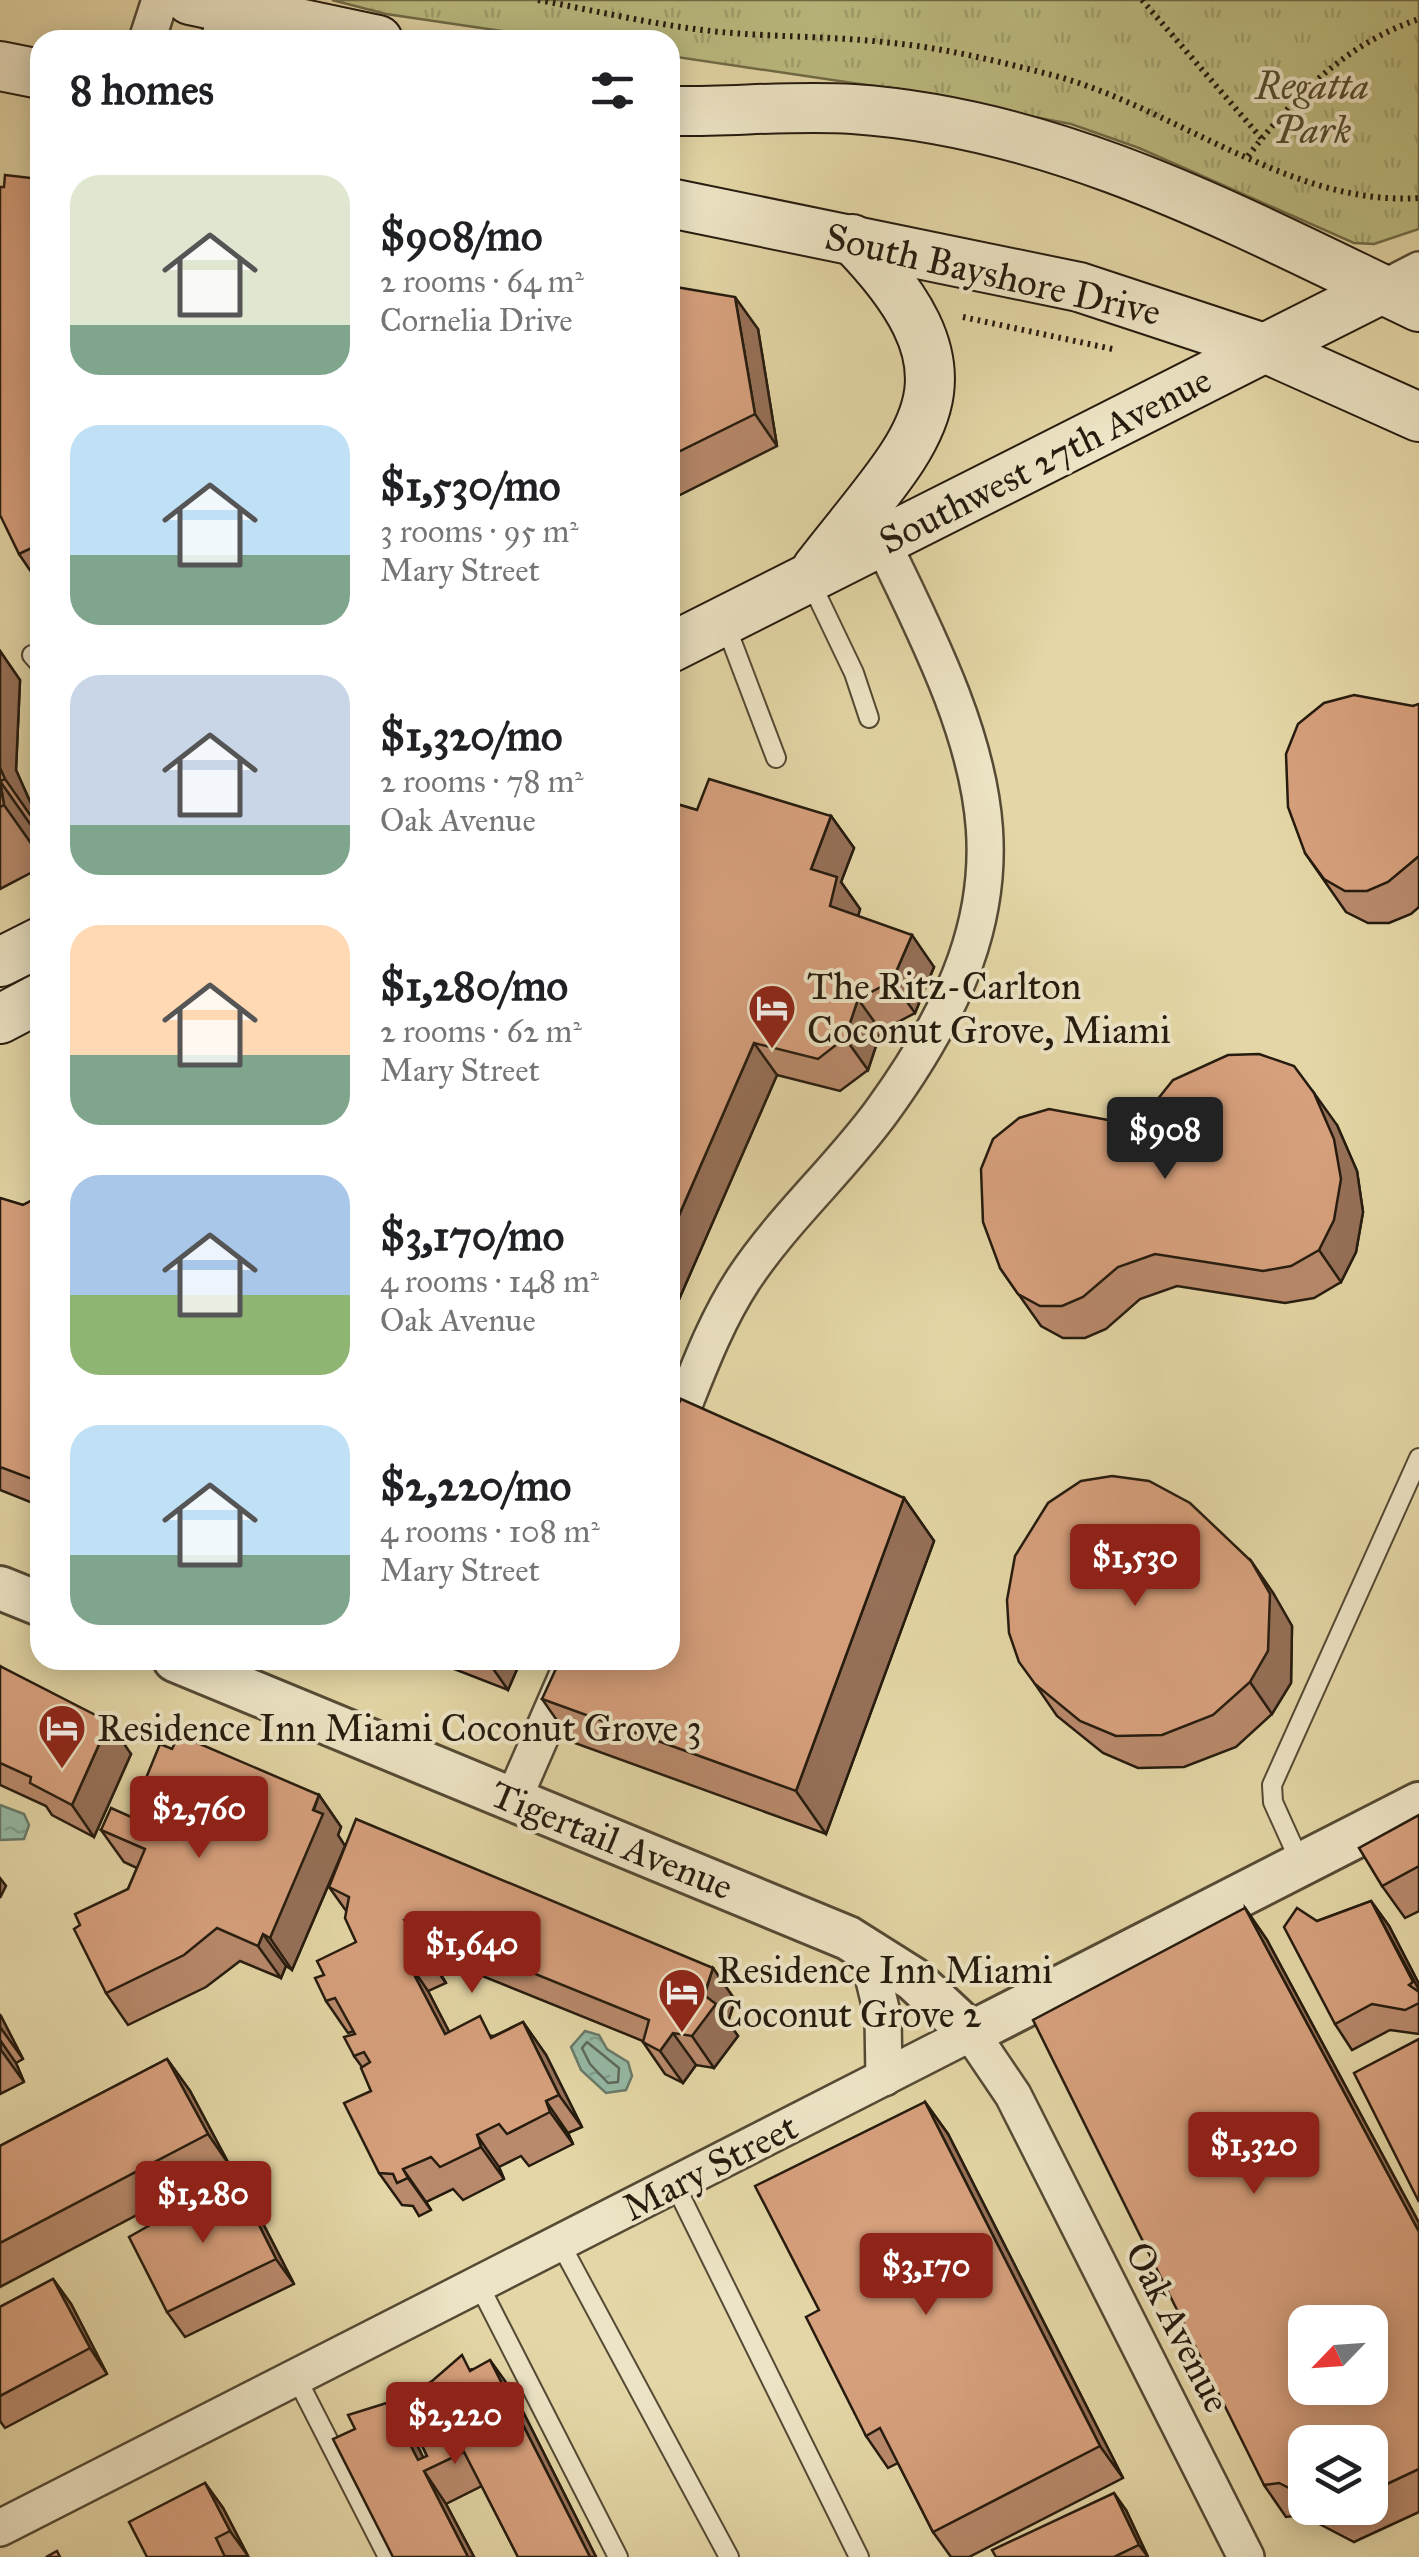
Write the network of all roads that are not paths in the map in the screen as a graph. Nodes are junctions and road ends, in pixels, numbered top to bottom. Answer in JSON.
{"nodes":[{"id":1,"x":160,"y":0,"type":"edge"},
{"id":2,"x":216,"y":12,"type":"edge"},
{"id":3,"x":150,"y":30,"type":"edge"},
{"id":4,"x":320,"y":30,"type":"edge"},
{"id":5,"x":0,"y":66,"type":"edge"},
{"id":6,"x":30,"y":72,"type":"edge"},
{"id":7,"x":680,"y":111,"type":"edge"},
{"id":8,"x":680,"y":206,"type":"edge"},
{"id":9,"x":852,"y":239,"type":"junction"},
{"id":10,"x":1407,"y":289,"type":"edge"},
{"id":11,"x":1266,"y":350,"type":"junction"},
{"id":12,"x":1419,"y":417,"type":"edge"},
{"id":13,"x":882,"y":542,"type":"junction"},
{"id":14,"x":809,"y":579,"type":"junction"},
{"id":15,"x":724,"y":621,"type":"junction"},
{"id":16,"x":680,"y":643,"type":"edge"},
{"id":17,"x":869,"y":718,"type":"dead end"},
{"id":18,"x":776,"y":758,"type":"dead end"},
{"id":19,"x":30,"y":947,"type":"edge"},
{"id":20,"x":0,"y":962,"type":"edge"},
{"id":21,"x":30,"y":1003,"type":"edge"},
{"id":22,"x":0,"y":1019,"type":"edge"},
{"id":23,"x":680,"y":1414,"type":"edge"},
{"id":24,"x":1419,"y":1458,"type":"edge"},
{"id":25,"x":0,"y":1588,"type":"edge"},
{"id":26,"x":30,"y":1600,"type":"edge"},
{"id":27,"x":199,"y":1670,"type":"edge"},
{"id":28,"x":570,"y":1670,"type":"edge"},
{"id":29,"x":514,"y":1800,"type":"junction"},
{"id":30,"x":1419,"y":1804,"type":"edge"},
{"id":31,"x":1301,"y":1864,"type":"junction"},
{"id":32,"x":866,"y":1947,"type":"junction"},
{"id":33,"x":971,"y":2032,"type":"junction"},
{"id":34,"x":884,"y":2078,"type":"junction"},
{"id":35,"x":675,"y":2184,"type":"junction"},
{"id":36,"x":560,"y":2242,"type":"junction"},
{"id":37,"x":479,"y":2285,"type":"junction"},
{"id":38,"x":296,"y":2378,"type":"junction"},
{"id":39,"x":0,"y":2528,"type":"edge"},
{"id":40,"x":388,"y":2557,"type":"edge"},
{"id":41,"x":618,"y":2557,"type":"edge"},
{"id":42,"x":729,"y":2557,"type":"edge"},
{"id":43,"x":858,"y":2557,"type":"edge"},
{"id":44,"x":1246,"y":2557,"type":"edge"}],
"edges":[{"from":1,"to":3,"type":"street"},
{"from":2,"to":4,"type":"main road"},
{"from":5,"to":6,"type":"main road"},
{"from":7,"to":10,"type":"main road"},
{"from":8,"to":9,"type":"main road","name":"South Bayshore Drive"},
{"from":9,"to":11,"type":"main road","name":"South Bayshore Drive"},
{"from":9,"to":14,"type":"main road"},
{"from":10,"to":11,"type":"main road","name":"Southwest 27th Avenue"},
{"from":11,"to":12,"type":"main road","name":"South Bayshore Drive"},
{"from":11,"to":13,"type":"main road","name":"Southwest 27th Avenue"},
{"from":13,"to":14,"type":"main road","name":"Southwest 27th Avenue"},
{"from":13,"to":23,"type":"street"},
{"from":14,"to":15,"type":"main road","name":"Southwest 27th Avenue"},
{"from":14,"to":17,"type":"lane"},
{"from":15,"to":16,"type":"main road","name":"Southwest 27th Avenue"},
{"from":15,"to":18,"type":"lane"},
{"from":19,"to":20,"type":"main road"},
{"from":21,"to":22,"type":"main road"},
{"from":24,"to":31,"type":"lane"},
{"from":25,"to":26,"type":"street"},
{"from":27,"to":29,"type":"street","name":"Tigertail Avenue"},
{"from":28,"to":29,"type":"street"},
{"from":29,"to":32,"type":"street","name":"Tigertail Avenue"},
{"from":30,"to":31,"type":"street","name":"Mary Street"},
{"from":31,"to":33,"type":"street","name":"Mary Street"},
{"from":32,"to":33,"type":"street","name":"Tigertail Avenue"},
{"from":32,"to":34,"type":"street"},
{"from":33,"to":34,"type":"street","name":"Mary Street"},
{"from":33,"to":44,"type":"street","name":"Oak Avenue"},
{"from":34,"to":35,"type":"street","name":"Mary Street"},
{"from":35,"to":36,"type":"street","name":"Mary Street"},
{"from":35,"to":43,"type":"lane"},
{"from":36,"to":37,"type":"street","name":"Mary Street"},
{"from":36,"to":42,"type":"lane"},
{"from":37,"to":38,"type":"street","name":"Mary Street"},
{"from":37,"to":41,"type":"lane"},
{"from":38,"to":39,"type":"street","name":"Mary Street"},
{"from":38,"to":40,"type":"lane"}]}
